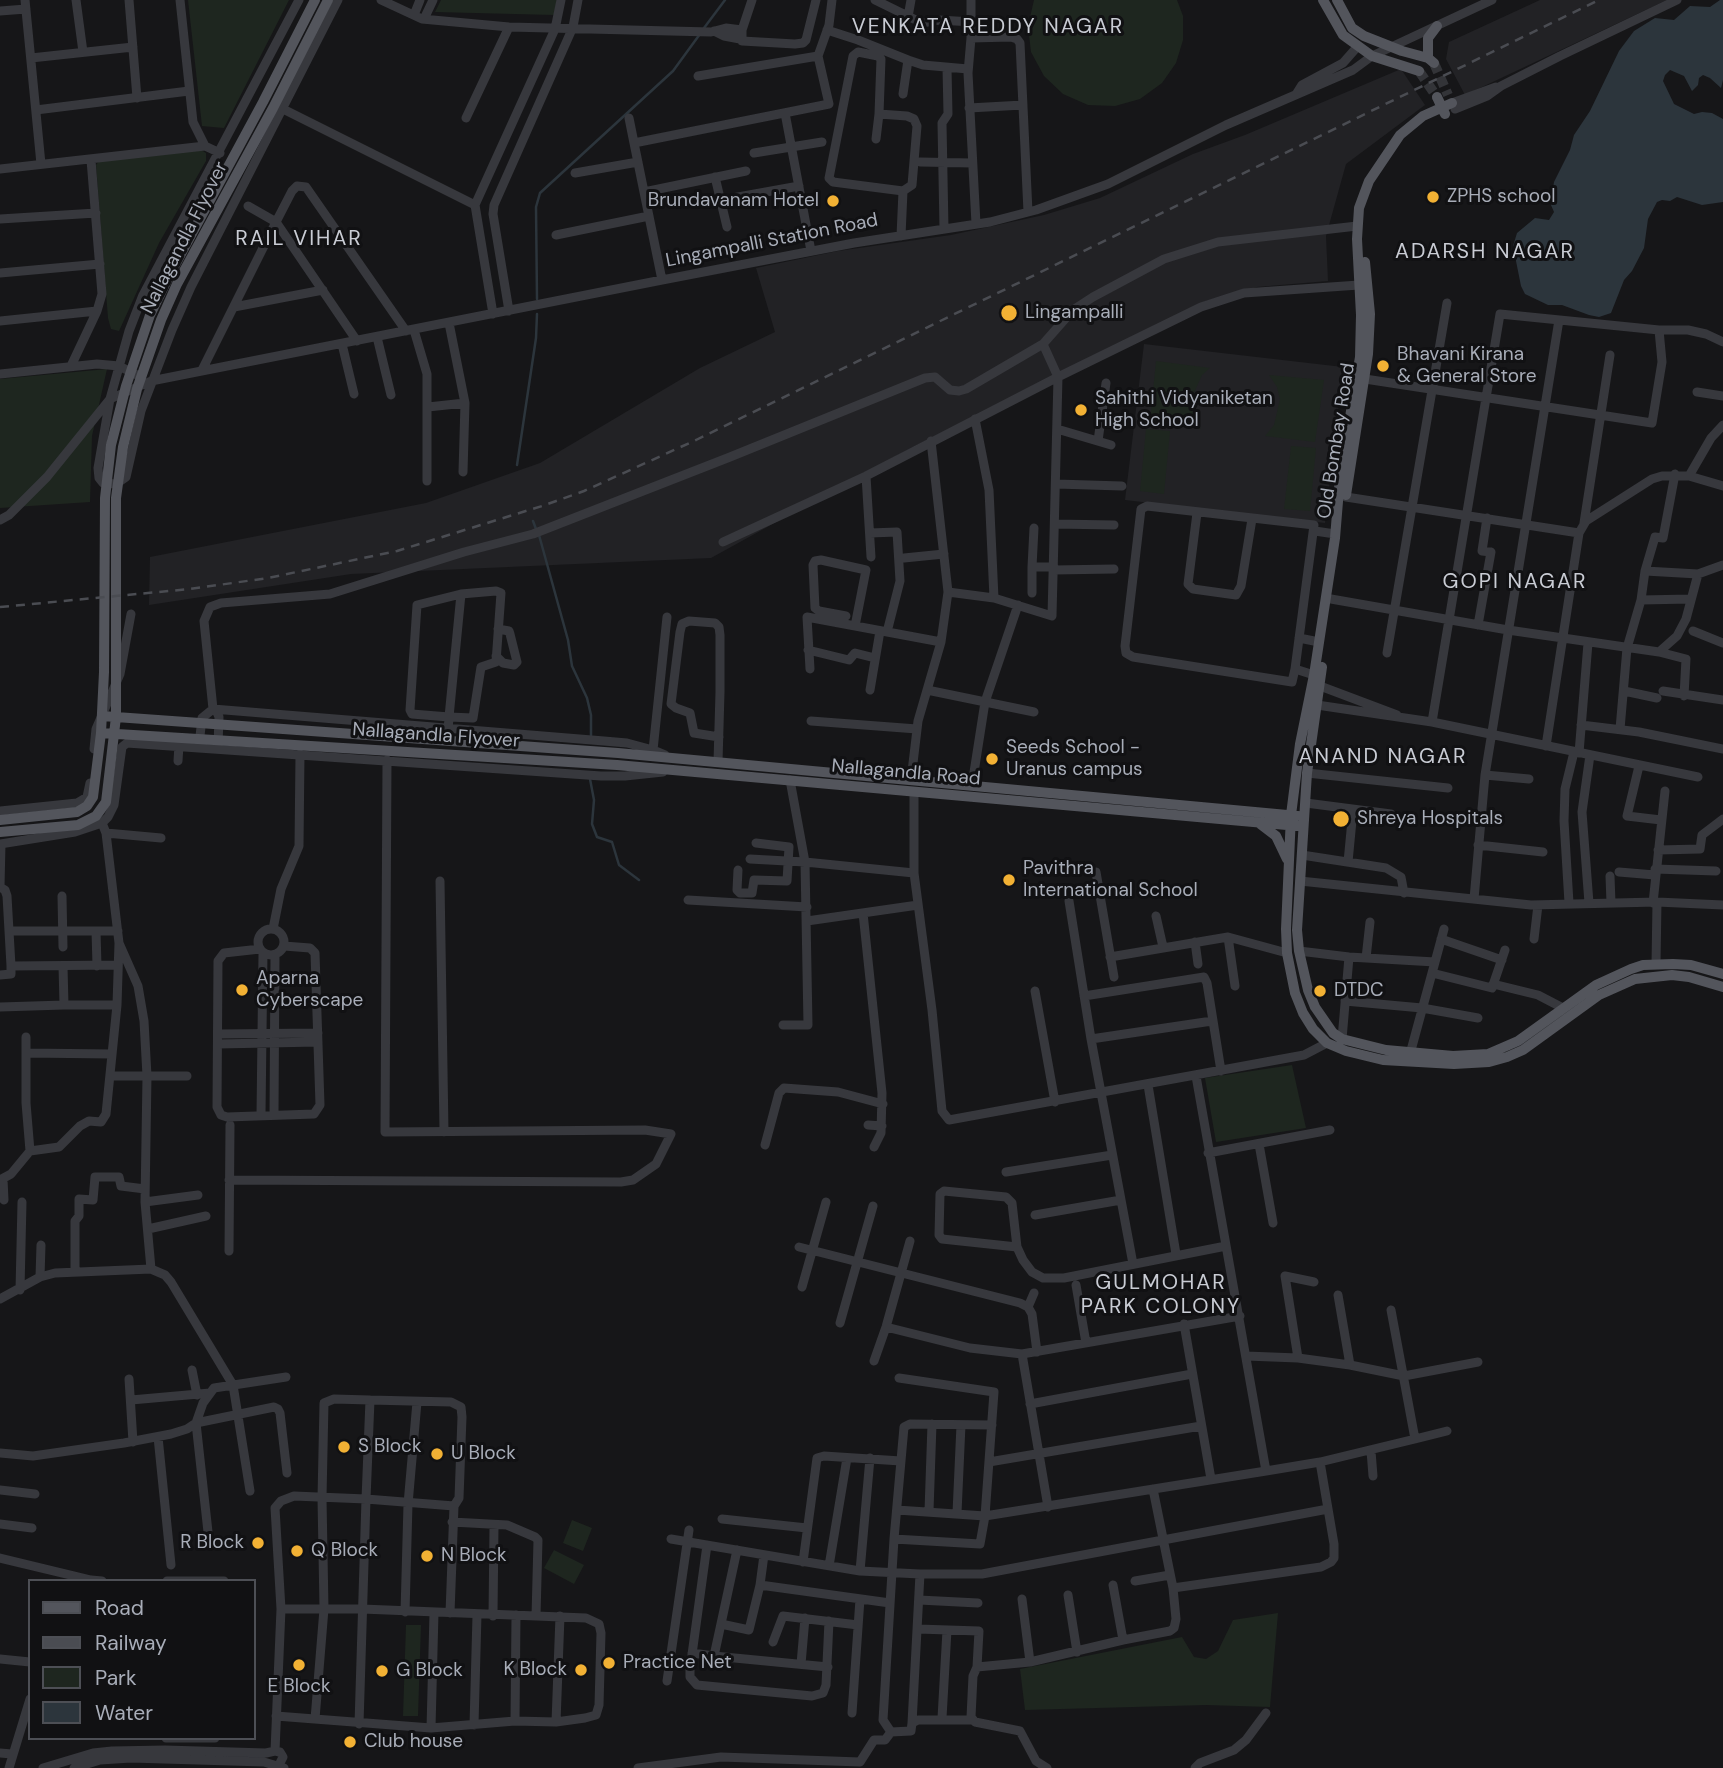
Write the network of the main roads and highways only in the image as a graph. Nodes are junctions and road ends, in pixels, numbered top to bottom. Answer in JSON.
{"nodes":[{"id":1,"x":315,"y":0,"type":"edge"},
{"id":2,"x":328,"y":0,"type":"edge"},
{"id":3,"x":1337,"y":0,"type":"edge"},
{"id":4,"x":1325,"y":1,"type":"edge"},
{"id":5,"x":1437,"y":26,"type":"road end"},
{"id":6,"x":1419,"y":71,"type":"tunnel mouth"},
{"id":7,"x":1317,"y":680,"type":"junction"},
{"id":8,"x":102,"y":716,"type":"junction"},
{"id":9,"x":116,"y":717,"type":"junction"},
{"id":10,"x":101,"y":733,"type":"junction"},
{"id":11,"x":115,"y":734,"type":"junction"},
{"id":12,"x":617,"y":759,"type":"junction"},
{"id":13,"x":671,"y":764,"type":"junction"},
{"id":14,"x":0,"y":820,"type":"edge"},
{"id":15,"x":1291,"y":820,"type":"junction"},
{"id":16,"x":1304,"y":821,"type":"junction"},
{"id":17,"x":1257,"y":822,"type":"junction"},
{"id":18,"x":0,"y":832,"type":"edge"},
{"id":19,"x":1288,"y":865,"type":"junction"},
{"id":20,"x":1723,"y":974,"type":"edge"},
{"id":21,"x":1723,"y":987,"type":"edge"}],
"edges":[{"from":1,"to":8,"type":"main road","name":"Nallagandla Flyover"},
{"from":2,"to":9,"type":"main road","name":"Nallagandla Flyover"},
{"from":3,"to":5,"type":"main road"},
{"from":4,"to":6,"type":"main road"},
{"from":7,"to":7,"type":"main road","name":"Old Bombay Road"},
{"from":7,"to":15,"type":"main road"},
{"from":7,"to":16,"type":"main road","name":"Old Bombay Road"},
{"from":8,"to":9,"type":"main road","name":"Nallagandla Flyover"},
{"from":8,"to":10,"type":"main road","name":"Nallagandla Flyover"},
{"from":9,"to":11,"type":"main road","name":"Nallagandla Flyover"},
{"from":9,"to":12,"type":"main road","name":"Nallagandla Flyover"},
{"from":10,"to":11,"type":"main road","name":"Nallagandla Flyover"},
{"from":10,"to":14,"type":"main road","name":"Nallagandla Flyover"},
{"from":11,"to":12,"type":"main road","name":"Nallagandla Flyover"},
{"from":11,"to":18,"type":"main road","name":"Nallagandla Flyover"},
{"from":12,"to":13,"type":"main road","name":"Nallagandla Flyover"},
{"from":13,"to":15,"type":"main road","name":"Nallagandla Road"},
{"from":13,"to":17,"type":"main road","name":"Nallagandla Road"},
{"from":15,"to":16,"type":"main road"},
{"from":15,"to":17,"type":"main road","name":"Nallagandla Road"},
{"from":15,"to":19,"type":"main road"},
{"from":16,"to":20,"type":"main road","name":"Old Bombay Road"},
{"from":17,"to":19,"type":"main road"},
{"from":19,"to":21,"type":"main road"}]}
